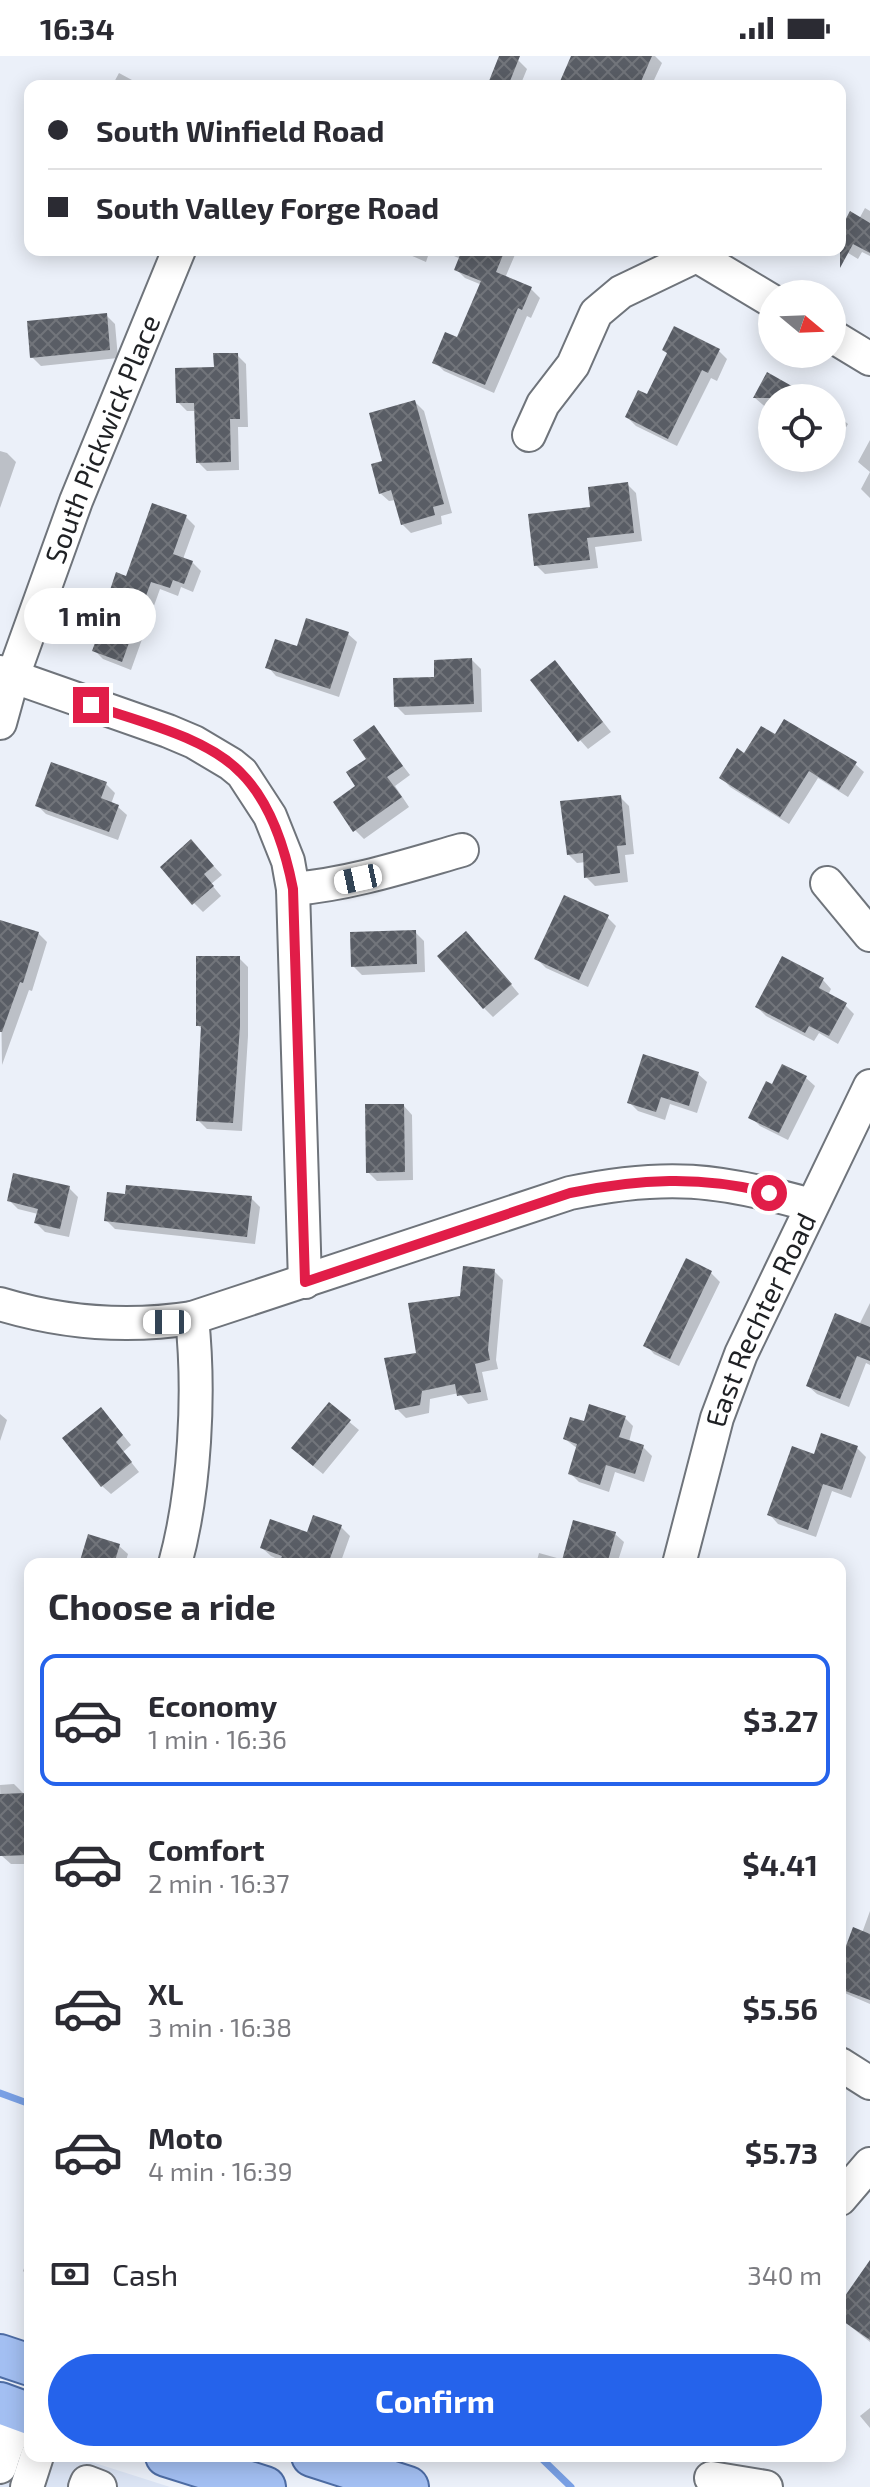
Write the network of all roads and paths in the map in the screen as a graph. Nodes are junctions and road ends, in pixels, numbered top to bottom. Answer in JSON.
{"nodes":[{"id":1,"x":177,"y":256,"type":"edge"},
{"id":2,"x":687,"y":256,"type":"edge"},
{"id":3,"x":697,"y":256,"type":"edge"},
{"id":4,"x":758,"y":293,"type":"edge"},
{"id":5,"x":846,"y":344,"type":"edge"},
{"id":6,"x":870,"y":359,"type":"edge"},
{"id":7,"x":529,"y":435,"type":"dead end"},
{"id":8,"x":7,"y":674,"type":"edge"},
{"id":9,"x":0,"y":723,"type":"edge"},
{"id":10,"x":462,"y":850,"type":"dead end"},
{"id":11,"x":827,"y":883,"type":"dead end"},
{"id":12,"x":293,"y":889,"type":"junction"},
{"id":13,"x":870,"y":935,"type":"edge"},
{"id":14,"x":870,"y":1086,"type":"edge"},
{"id":15,"x":811,"y":1205,"type":"junction"},
{"id":16,"x":305,"y":1282,"type":"junction"},
{"id":17,"x":0,"y":1304,"type":"edge"},
{"id":18,"x":192,"y":1318,"type":"junction"},
{"id":19,"x":176,"y":1558,"type":"edge"},
{"id":20,"x":681,"y":1558,"type":"edge"},
{"id":21,"x":846,"y":2068,"type":"edge"},
{"id":22,"x":870,"y":2083,"type":"edge"},
{"id":23,"x":870,"y":2164,"type":"edge"},
{"id":24,"x":846,"y":2192,"type":"edge"},
{"id":25,"x":0,"y":2355,"type":"edge"},
{"id":26,"x":24,"y":2363,"type":"edge"},
{"id":27,"x":0,"y":2403,"type":"edge"},
{"id":28,"x":24,"y":2413,"type":"edge"},
{"id":29,"x":24,"y":2420,"type":"edge"},
{"id":30,"x":35,"y":2462,"type":"edge"},
{"id":31,"x":185,"y":2462,"type":"edge"},
{"id":32,"x":331,"y":2462,"type":"edge"},
{"id":33,"x":0,"y":2467,"type":"edge"},
{"id":34,"x":711,"y":2474,"type":"edge"},
{"id":35,"x":27,"y":2487,"type":"edge"},
{"id":36,"x":85,"y":2487,"type":"edge"},
{"id":37,"x":100,"y":2487,"type":"edge"},
{"id":38,"x":265,"y":2487,"type":"edge"},
{"id":39,"x":408,"y":2487,"type":"edge"},
{"id":40,"x":766,"y":2487,"type":"edge"}],
"edges":[{"from":1,"to":8,"type":"street","name":"South Pickwick Place"},
{"from":2,"to":7,"type":"street"},
{"from":3,"to":4,"type":"street"},
{"from":5,"to":6,"type":"street"},
{"from":8,"to":9,"type":"street","name":"South Pickwick Place"},
{"from":8,"to":12,"type":"street"},
{"from":10,"to":12,"type":"street"},
{"from":11,"to":13,"type":"street"},
{"from":12,"to":16,"type":"street"},
{"from":14,"to":15,"type":"street","name":"East Rechter Road"},
{"from":15,"to":16,"type":"street"},
{"from":15,"to":20,"type":"street","name":"East Rechter Road"},
{"from":16,"to":18,"type":"street"},
{"from":17,"to":18,"type":"street"},
{"from":18,"to":19,"type":"street"},
{"from":21,"to":22,"type":"street"},
{"from":23,"to":24,"type":"street"},
{"from":25,"to":26,"type":"main road"},
{"from":27,"to":28,"type":"main road"},
{"from":29,"to":33,"type":"street"},
{"from":30,"to":35,"type":"street"},
{"from":31,"to":38,"type":"main road"},
{"from":32,"to":39,"type":"main road"},
{"from":34,"to":40,"type":"street"},
{"from":36,"to":37,"type":"street"}]}
